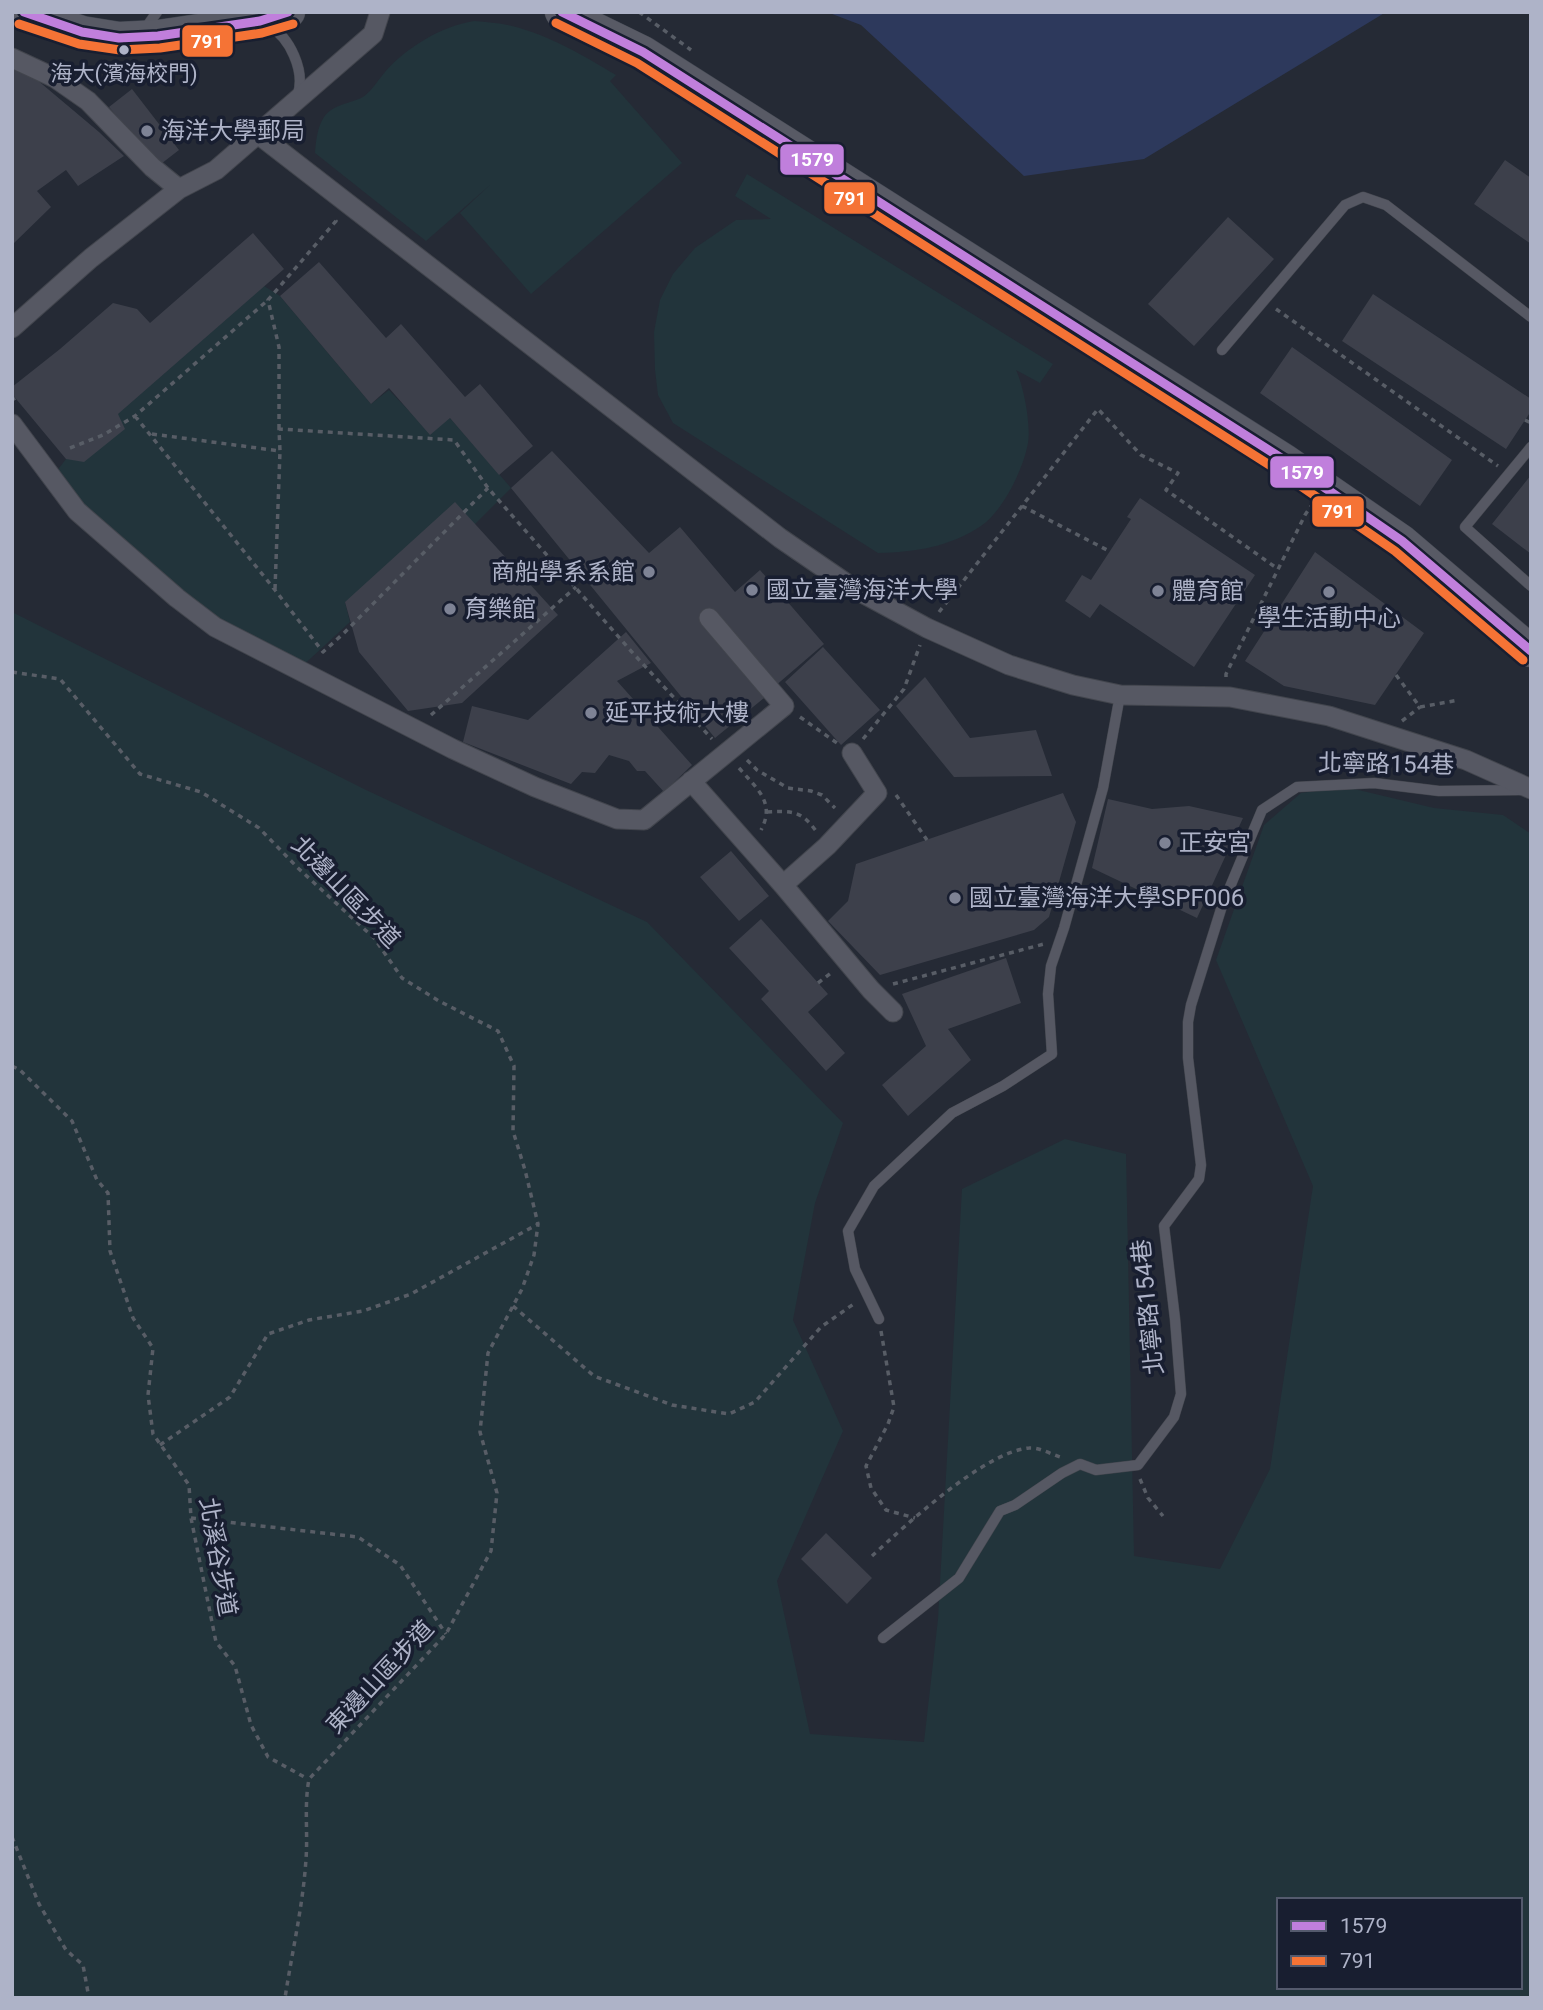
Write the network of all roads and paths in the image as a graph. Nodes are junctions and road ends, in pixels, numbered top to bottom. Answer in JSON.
{"nodes":[{"id":1,"x":23,"y":12,"type":"edge"},
{"id":2,"x":157,"y":12,"type":"edge"},
{"id":3,"x":380,"y":12,"type":"edge"},
{"id":4,"x":561,"y":12,"type":"edge"},
{"id":5,"x":639,"y":12,"type":"edge"},
{"id":6,"x":274,"y":17,"type":"edge"},
{"id":7,"x":139,"y":38,"type":"junction"},
{"id":8,"x":691,"y":50,"type":"dead end"},
{"id":9,"x":12,"y":58,"type":"edge"},
{"id":10,"x":296,"y":102,"type":"junction"},
{"id":11,"x":258,"y":134,"type":"junction"},
{"id":12,"x":179,"y":189,"type":"junction"},
{"id":13,"x":326,"y":213,"type":"dead end"},
{"id":14,"x":268,"y":300,"type":"junction"},
{"id":15,"x":1263,"y":300,"type":"junction"},
{"id":16,"x":1531,"y":317,"type":"edge"},
{"id":17,"x":12,"y":328,"type":"edge"},
{"id":18,"x":1222,"y":350,"type":"dead end"},
{"id":19,"x":135,"y":416,"type":"junction"},
{"id":20,"x":1525,"y":420,"type":"dead end"},
{"id":21,"x":12,"y":424,"type":"edge"},
{"id":22,"x":1531,"y":424,"type":"edge"},
{"id":23,"x":279,"y":429,"type":"junction"},
{"id":24,"x":152,"y":434,"type":"junction"},
{"id":25,"x":1531,"y":447,"type":"edge"},
{"id":26,"x":70,"y":448,"type":"dead end"},
{"id":27,"x":280,"y":451,"type":"junction"},
{"id":28,"x":1509,"y":474,"type":"junction"},
{"id":29,"x":488,"y":488,"type":"junction"},
{"id":30,"x":1022,"y":506,"type":"junction"},
{"id":31,"x":1305,"y":515,"type":"dead end"},
{"id":32,"x":1109,"y":551,"type":"dead end"},
{"id":33,"x":1278,"y":569,"type":"junction"},
{"id":34,"x":1531,"y":586,"type":"edge"},
{"id":35,"x":576,"y":587,"type":"junction"},
{"id":36,"x":275,"y":590,"type":"junction"},
{"id":37,"x":709,"y":618,"type":"dead end"},
{"id":38,"x":927,"y":628,"type":"junction"},
{"id":39,"x":1531,"y":651,"type":"edge"},
{"id":40,"x":12,"y":672,"type":"edge"},
{"id":41,"x":1226,"y":674,"type":"dead end"},
{"id":42,"x":1396,"y":675,"type":"dead end"},
{"id":43,"x":1121,"y":695,"type":"junction"},
{"id":44,"x":1459,"y":700,"type":"dead end"},
{"id":45,"x":784,"y":706,"type":"junction"},
{"id":46,"x":414,"y":729,"type":"junction"},
{"id":47,"x":730,"y":750,"type":"junction"},
{"id":48,"x":852,"y":753,"type":"junction"},
{"id":49,"x":691,"y":781,"type":"junction"},
{"id":50,"x":1531,"y":789,"type":"edge"},
{"id":51,"x":877,"y":793,"type":"junction"},
{"id":52,"x":767,"y":812,"type":"junction"},
{"id":53,"x":850,"y":822,"type":"junction"},
{"id":54,"x":927,"y":840,"type":"dead end"},
{"id":55,"x":748,"y":846,"type":"junction"},
{"id":56,"x":827,"y":846,"type":"junction"},
{"id":57,"x":783,"y":885,"type":"junction"},
{"id":58,"x":1060,"y":940,"type":"junction"},
{"id":59,"x":871,"y":990,"type":"junction"},
{"id":60,"x":893,"y":1012,"type":"dead end"},
{"id":61,"x":12,"y":1066,"type":"edge"},
{"id":62,"x":538,"y":1224,"type":"junction"},
{"id":63,"x":867,"y":1294,"type":"junction"},
{"id":64,"x":513,"y":1306,"type":"junction"},
{"id":65,"x":879,"y":1319,"type":"joint"},
{"id":66,"x":160,"y":1445,"type":"junction"},
{"id":67,"x":1080,"y":1464,"type":"junction"},
{"id":68,"x":1138,"y":1465,"type":"junction"},
{"id":69,"x":1163,"y":1516,"type":"dead end"},
{"id":70,"x":191,"y":1518,"type":"junction"},
{"id":71,"x":915,"y":1518,"type":"junction"},
{"id":72,"x":872,"y":1556,"type":"dead end"},
{"id":73,"x":446,"y":1634,"type":"junction"},
{"id":74,"x":883,"y":1638,"type":"dead end"},
{"id":75,"x":309,"y":1779,"type":"junction"},
{"id":76,"x":12,"y":1837,"type":"edge"},
{"id":77,"x":89,"y":1998,"type":"edge"},
{"id":78,"x":285,"y":1998,"type":"edge"}],
"edges":[{"from":1,"to":7,"type":"main road"},
{"from":2,"to":7,"type":"lane"},
{"from":3,"to":10,"type":"street"},
{"from":4,"to":39,"type":"main road"},
{"from":5,"to":8,"type":"path"},
{"from":6,"to":7,"type":"main road"},
{"from":6,"to":10,"type":"lane"},
{"from":9,"to":12,"type":"street"},
{"from":10,"to":11,"type":"street"},
{"from":11,"to":12,"type":"street"},
{"from":11,"to":38,"type":"street","name":"北寧路154巷"},
{"from":12,"to":17,"type":"street"},
{"from":13,"to":14,"type":"path"},
{"from":14,"to":19,"type":"path"},
{"from":14,"to":23,"type":"path"},
{"from":15,"to":16,"type":"lane"},
{"from":15,"to":18,"type":"lane"},
{"from":15,"to":28,"type":"path"},
{"from":19,"to":24,"type":"path"},
{"from":19,"to":26,"type":"path"},
{"from":20,"to":22,"type":"path"},
{"from":21,"to":46,"type":"street"},
{"from":23,"to":27,"type":"path"},
{"from":23,"to":29,"type":"path"},
{"from":24,"to":27,"type":"path"},
{"from":24,"to":36,"type":"path"},
{"from":25,"to":28,"type":"lane"},
{"from":27,"to":36,"type":"path"},
{"from":28,"to":34,"type":"lane"},
{"from":29,"to":35,"type":"path"},
{"from":29,"to":36,"type":"path"},
{"from":30,"to":32,"type":"path"},
{"from":30,"to":33,"type":"path"},
{"from":30,"to":38,"type":"path"},
{"from":31,"to":33,"type":"path"},
{"from":33,"to":41,"type":"path"},
{"from":35,"to":46,"type":"path"},
{"from":35,"to":47,"type":"path"},
{"from":37,"to":45,"type":"street"},
{"from":38,"to":43,"type":"street","name":"北寧路154巷"},
{"from":38,"to":48,"type":"path"},
{"from":40,"to":62,"type":"path","name":"北邊山區步道"},
{"from":42,"to":44,"type":"path"},
{"from":43,"to":50,"type":"street","name":"北寧路154巷"},
{"from":43,"to":58,"type":"lane"},
{"from":45,"to":47,"type":"street"},
{"from":45,"to":48,"type":"path"},
{"from":46,"to":49,"type":"street"},
{"from":47,"to":49,"type":"street"},
{"from":47,"to":52,"type":"path"},
{"from":47,"to":53,"type":"path"},
{"from":48,"to":51,"type":"street"},
{"from":49,"to":55,"type":"street"},
{"from":50,"to":68,"type":"lane","name":"北寧路154巷"},
{"from":51,"to":53,"type":"street"},
{"from":51,"to":54,"type":"path"},
{"from":52,"to":55,"type":"path"},
{"from":52,"to":56,"type":"path"},
{"from":53,"to":56,"type":"street"},
{"from":55,"to":57,"type":"street"},
{"from":56,"to":57,"type":"street"},
{"from":57,"to":59,"type":"street"},
{"from":58,"to":59,"type":"path"},
{"from":58,"to":63,"type":"lane"},
{"from":59,"to":60,"type":"street"},
{"from":61,"to":66,"type":"path","name":"北溪谷步道"},
{"from":62,"to":64,"type":"path","name":"東邊山區步道"},
{"from":62,"to":66,"type":"path"},
{"from":63,"to":64,"type":"path"},
{"from":63,"to":65,"type":"lane"},
{"from":64,"to":73,"type":"path","name":"東邊山區步道"},
{"from":65,"to":71,"type":"path"},
{"from":66,"to":70,"type":"path","name":"北溪谷步道"},
{"from":67,"to":68,"type":"lane"},
{"from":67,"to":71,"type":"path"},
{"from":67,"to":74,"type":"lane"},
{"from":68,"to":69,"type":"path"},
{"from":70,"to":73,"type":"path"},
{"from":70,"to":75,"type":"path","name":"北溪谷步道"},
{"from":71,"to":72,"type":"path"},
{"from":73,"to":75,"type":"path","name":"東邊山區步道"},
{"from":75,"to":78,"type":"path"},
{"from":76,"to":77,"type":"path"}]}
